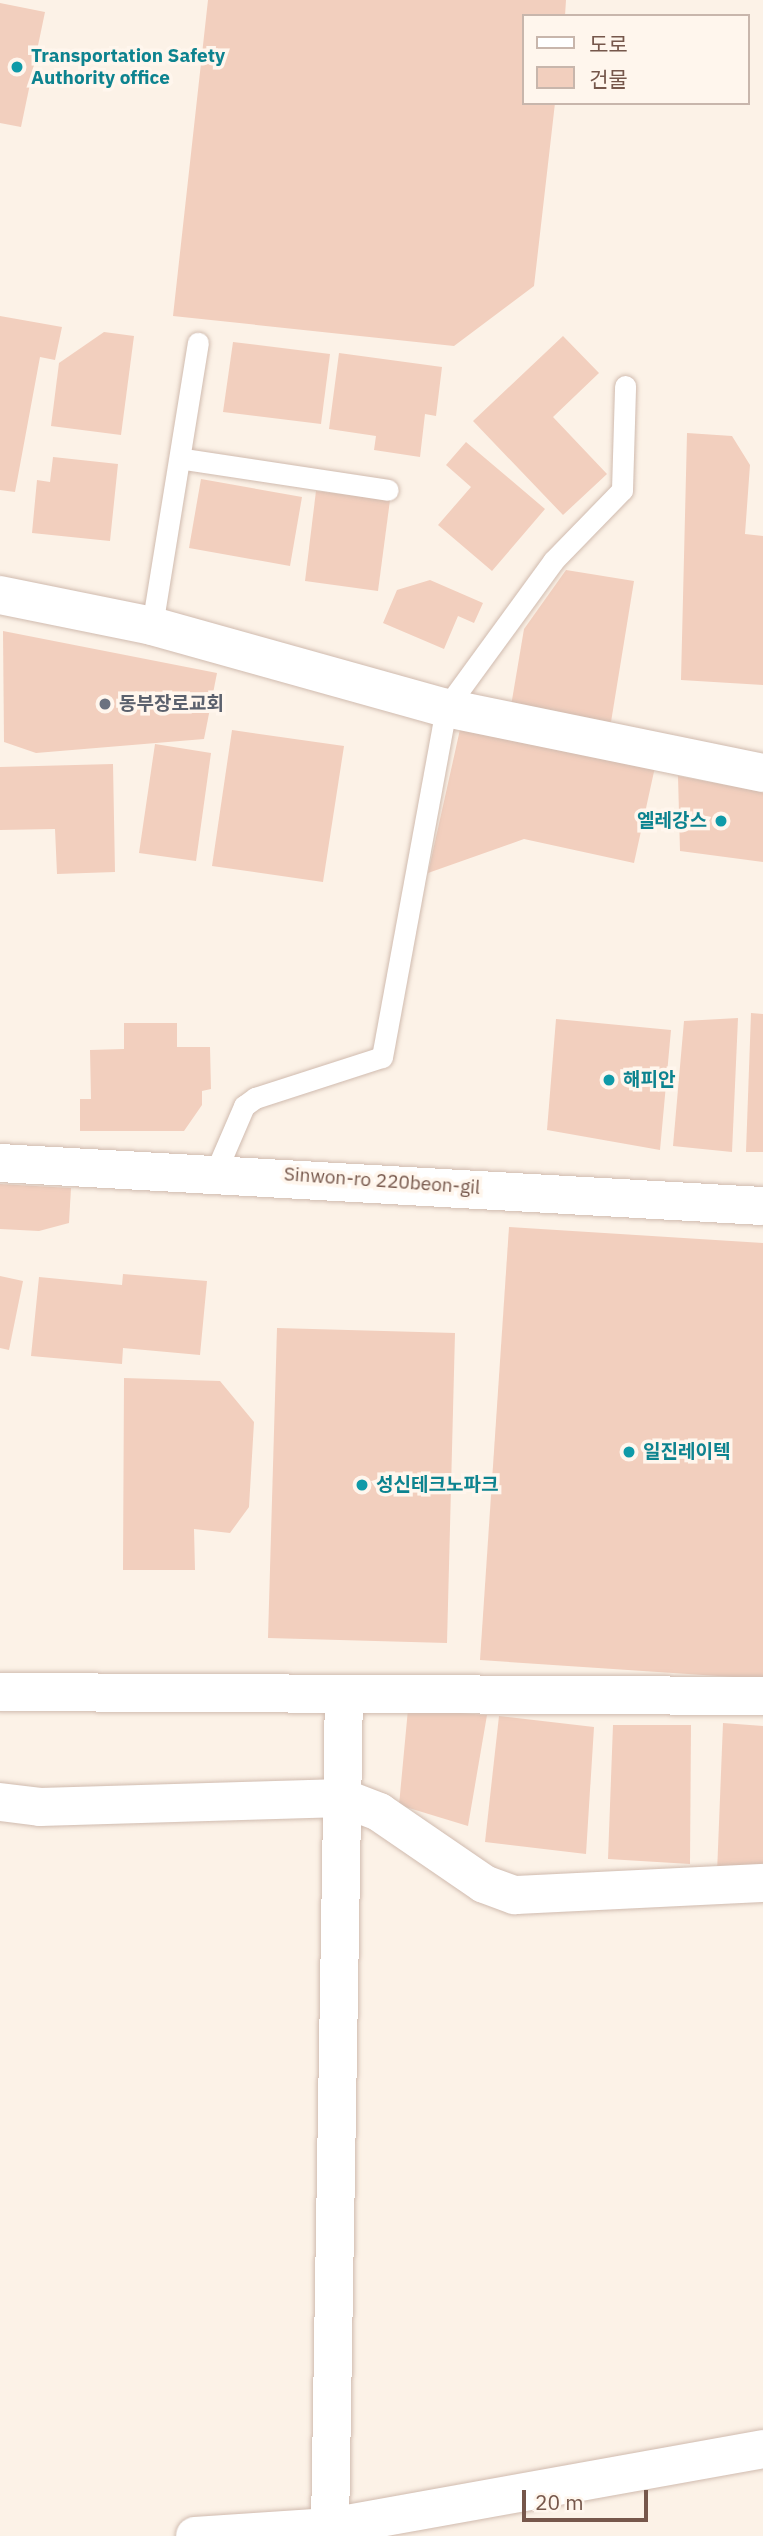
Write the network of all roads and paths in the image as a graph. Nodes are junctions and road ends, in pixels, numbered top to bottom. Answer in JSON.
{"nodes":[{"id":1,"x":198,"y":343,"type":"dead end"},
{"id":2,"x":625,"y":386,"type":"dead end"},
{"id":3,"x":184,"y":459,"type":"junction"},
{"id":4,"x":388,"y":490,"type":"dead end"},
{"id":5,"x":0,"y":595,"type":"edge"},
{"id":6,"x":152,"y":626,"type":"junction"},
{"id":7,"x":446,"y":708,"type":"junction"},
{"id":8,"x":763,"y":773,"type":"edge"},
{"id":9,"x":0,"y":1163,"type":"edge"},
{"id":10,"x":216,"y":1171,"type":"junction"},
{"id":11,"x":763,"y":1206,"type":"edge"},
{"id":12,"x":0,"y":1692,"type":"edge"},
{"id":13,"x":344,"y":1694,"type":"junction"},
{"id":14,"x":763,"y":1696,"type":"edge"},
{"id":15,"x":342,"y":1798,"type":"junction"},
{"id":16,"x":0,"y":1802,"type":"edge"},
{"id":17,"x":763,"y":1882,"type":"edge"},
{"id":18,"x":763,"y":2449,"type":"edge"},
{"id":19,"x":330,"y":2526,"type":"junction"},
{"id":20,"x":195,"y":2536,"type":"edge"}],
"edges":[{"from":1,"to":3,"type":"lane"},
{"from":2,"to":7,"type":"lane"},
{"from":3,"to":4,"type":"lane"},
{"from":3,"to":6,"type":"lane"},
{"from":5,"to":6,"type":"street"},
{"from":6,"to":7,"type":"street"},
{"from":7,"to":8,"type":"street"},
{"from":7,"to":10,"type":"lane"},
{"from":9,"to":10,"type":"street","name":"Sinwon-ro 220beon-gil"},
{"from":10,"to":11,"type":"street","name":"Sinwon-ro 220beon-gil"},
{"from":12,"to":13,"type":"street"},
{"from":13,"to":14,"type":"street"},
{"from":13,"to":15,"type":"street"},
{"from":15,"to":16,"type":"street"},
{"from":15,"to":17,"type":"street"},
{"from":15,"to":19,"type":"street"},
{"from":18,"to":19,"type":"street"},
{"from":19,"to":20,"type":"street"}]}
